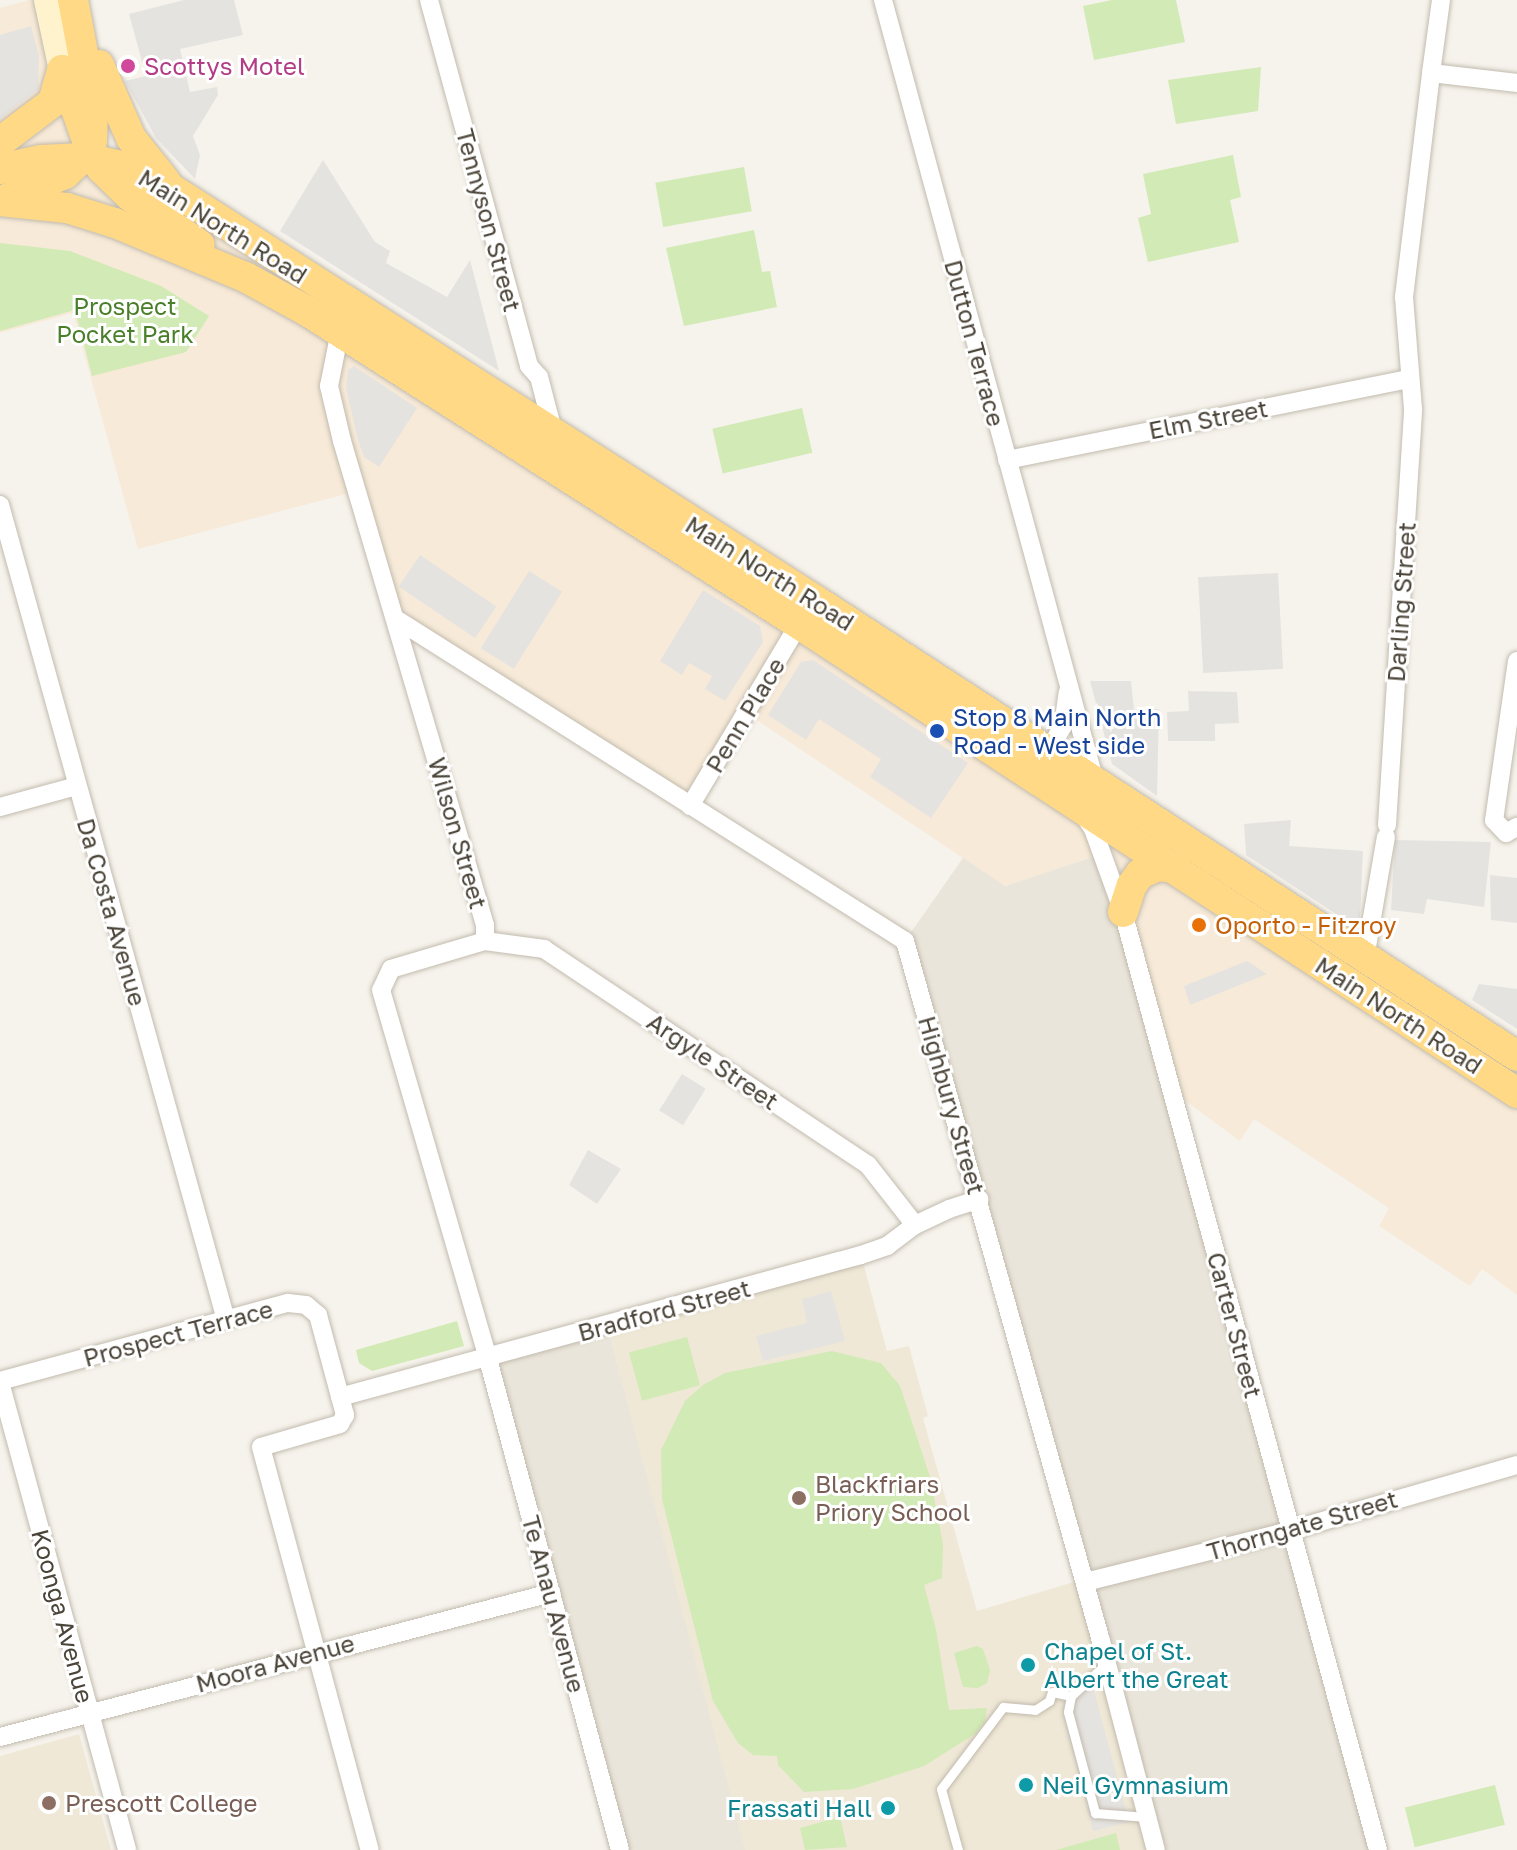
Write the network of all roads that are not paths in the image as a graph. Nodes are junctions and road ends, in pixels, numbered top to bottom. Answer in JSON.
{"nodes":[{"id":1,"x":47,"y":0,"type":"edge"},
{"id":2,"x":75,"y":0,"type":"edge"},
{"id":3,"x":429,"y":0,"type":"edge"},
{"id":4,"x":883,"y":0,"type":"edge"},
{"id":5,"x":1441,"y":0,"type":"edge"},
{"id":6,"x":62,"y":70,"type":"junction"},
{"id":7,"x":1431,"y":73,"type":"junction"},
{"id":8,"x":1517,"y":83,"type":"edge"},
{"id":9,"x":0,"y":142,"type":"edge"},
{"id":10,"x":89,"y":155,"type":"junction"},
{"id":11,"x":0,"y":169,"type":"edge"},
{"id":12,"x":182,"y":197,"type":"junction"},
{"id":13,"x":1,"y":201,"type":"edge"},
{"id":14,"x":247,"y":278,"type":"junction"},
{"id":15,"x":340,"y":331,"type":"junction"},
{"id":16,"x":1409,"y":379,"type":"junction"},
{"id":17,"x":554,"y":436,"type":"junction"},
{"id":18,"x":1007,"y":460,"type":"junction"},
{"id":19,"x":0,"y":505,"type":"edge"},
{"id":20,"x":807,"y":612,"type":"junction"},
{"id":21,"x":396,"y":619,"type":"junction"},
{"id":22,"x":1517,"y":661,"type":"edge"},
{"id":23,"x":1069,"y":685,"type":"junction"},
{"id":24,"x":1041,"y":764,"type":"junction"},
{"id":25,"x":77,"y":786,"type":"junction"},
{"id":26,"x":1086,"y":794,"type":"junction"},
{"id":27,"x":690,"y":806,"type":"junction"},
{"id":28,"x":0,"y":807,"type":"edge"},
{"id":29,"x":1517,"y":827,"type":"edge"},
{"id":30,"x":1177,"y":868,"type":"junction"},
{"id":31,"x":1123,"y":912,"type":"junction"},
{"id":32,"x":485,"y":941,"type":"junction"},
{"id":33,"x":1358,"y":971,"type":"junction"},
{"id":34,"x":1517,"y":1056,"type":"edge"},
{"id":35,"x":1517,"y":1093,"type":"edge"},
{"id":36,"x":979,"y":1199,"type":"junction"},
{"id":37,"x":915,"y":1225,"type":"junction"},
{"id":38,"x":226,"y":1320,"type":"junction"},
{"id":39,"x":488,"y":1359,"type":"junction"},
{"id":40,"x":0,"y":1381,"type":"edge"},
{"id":41,"x":340,"y":1397,"type":"junction"},
{"id":42,"x":1517,"y":1465,"type":"edge"},
{"id":43,"x":1291,"y":1531,"type":"junction"},
{"id":44,"x":1085,"y":1582,"type":"junction"},
{"id":45,"x":551,"y":1593,"type":"junction"},
{"id":46,"x":315,"y":1652,"type":"junction"},
{"id":47,"x":1107,"y":1663,"type":"junction"},
{"id":48,"x":1071,"y":1696,"type":"junction"},
{"id":49,"x":89,"y":1713,"type":"junction"},
{"id":50,"x":0,"y":1737,"type":"edge"},
{"id":51,"x":1147,"y":1817,"type":"junction"},
{"id":52,"x":1378,"y":1847,"type":"edge"},
{"id":53,"x":127,"y":1850,"type":"edge"},
{"id":54,"x":370,"y":1850,"type":"edge"},
{"id":55,"x":620,"y":1850,"type":"edge"},
{"id":56,"x":958,"y":1850,"type":"edge"},
{"id":57,"x":1156,"y":1850,"type":"edge"},
{"id":58,"x":1357,"y":1850,"type":"edge"}],
"edges":[{"from":1,"to":6,"type":"main road"},
{"from":2,"to":10,"type":"highway"},
{"from":2,"to":12,"type":"highway"},
{"from":3,"to":17,"type":"street","name":"Tennyson Street"},
{"from":4,"to":18,"type":"street","name":"Dutton Terrace"},
{"from":5,"to":7,"type":"street","name":"Darling Street"},
{"from":6,"to":9,"type":"highway"},
{"from":6,"to":10,"type":"highway"},
{"from":7,"to":8,"type":"street"},
{"from":7,"to":16,"type":"street","name":"Darling Street"},
{"from":10,"to":11,"type":"highway","name":"Main North Road"},
{"from":10,"to":12,"type":"highway","name":"Main North Road"},
{"from":10,"to":13,"type":"highway"},
{"from":10,"to":14,"type":"highway"},
{"from":12,"to":17,"type":"highway","name":"Main North Road"},
{"from":13,"to":14,"type":"highway","name":"Main North Road"},
{"from":14,"to":15,"type":"highway","name":"Main North Road"},
{"from":15,"to":20,"type":"highway","name":"Main North Road"},
{"from":15,"to":21,"type":"street","name":"Wilson Street"},
{"from":16,"to":18,"type":"street","name":"Elm Street"},
{"from":16,"to":33,"type":"street","name":"Darling Street"},
{"from":17,"to":20,"type":"highway","name":"Main North Road"},
{"from":18,"to":23,"type":"street","name":"Dutton Terrace"},
{"from":19,"to":25,"type":"street","name":"Da Costa Avenue"},
{"from":20,"to":24,"type":"highway","name":"Main North Road"},
{"from":20,"to":27,"type":"street","name":"Penn Place"},
{"from":21,"to":27,"type":"street","name":"Highbury Street"},
{"from":21,"to":32,"type":"street","name":"Wilson Street"},
{"from":22,"to":29,"type":"street"},
{"from":23,"to":24,"type":"street","name":"Dutton Terrace"},
{"from":23,"to":26,"type":"street","name":"Dutton Terrace"},
{"from":24,"to":26,"type":"highway","name":"Main North Road"},
{"from":25,"to":28,"type":"street"},
{"from":25,"to":38,"type":"street","name":"Da Costa Avenue"},
{"from":26,"to":30,"type":"highway","name":"Main North Road"},
{"from":26,"to":31,"type":"street","name":"Carter Street"},
{"from":26,"to":33,"type":"highway","name":"Main North Road"},
{"from":27,"to":36,"type":"street","name":"Highbury Street"},
{"from":30,"to":31,"type":"highway"},
{"from":30,"to":33,"type":"highway","name":"Main North Road"},
{"from":31,"to":43,"type":"street","name":"Carter Street"},
{"from":32,"to":37,"type":"street","name":"Argyle Street"},
{"from":32,"to":39,"type":"street","name":"Wilson Street"},
{"from":33,"to":34,"type":"highway","name":"Main North Road"},
{"from":33,"to":35,"type":"highway","name":"Main North Road"},
{"from":36,"to":37,"type":"street","name":"Bradford Street"},
{"from":36,"to":44,"type":"street","name":"Highbury Street"},
{"from":37,"to":39,"type":"street","name":"Bradford Street"},
{"from":38,"to":40,"type":"street","name":"Prospect Terrace"},
{"from":38,"to":41,"type":"street","name":"Prospect Terrace"},
{"from":39,"to":41,"type":"street","name":"Bradford Street"},
{"from":39,"to":45,"type":"street","name":"Te Anau Avenue"},
{"from":40,"to":49,"type":"street","name":"Koonga Avenue"},
{"from":41,"to":46,"type":"street"},
{"from":42,"to":43,"type":"street","name":"Thorngate Street"},
{"from":43,"to":44,"type":"street","name":"Thorngate Street"},
{"from":43,"to":52,"type":"street","name":"Carter Street"},
{"from":44,"to":47,"type":"street","name":"Highbury Street"},
{"from":45,"to":46,"type":"street","name":"Moora Avenue"},
{"from":45,"to":55,"type":"street","name":"Te Anau Avenue"},
{"from":46,"to":49,"type":"street","name":"Moora Avenue"},
{"from":46,"to":54,"type":"street"},
{"from":47,"to":48,"type":"lane"},
{"from":47,"to":51,"type":"street","name":"Highbury Street"},
{"from":48,"to":51,"type":"lane"},
{"from":48,"to":56,"type":"lane"},
{"from":49,"to":50,"type":"street","name":"Moora Avenue"},
{"from":49,"to":53,"type":"street","name":"Koonga Avenue"},
{"from":51,"to":57,"type":"street","name":"Highbury Street"},
{"from":52,"to":58,"type":"street"}]}
